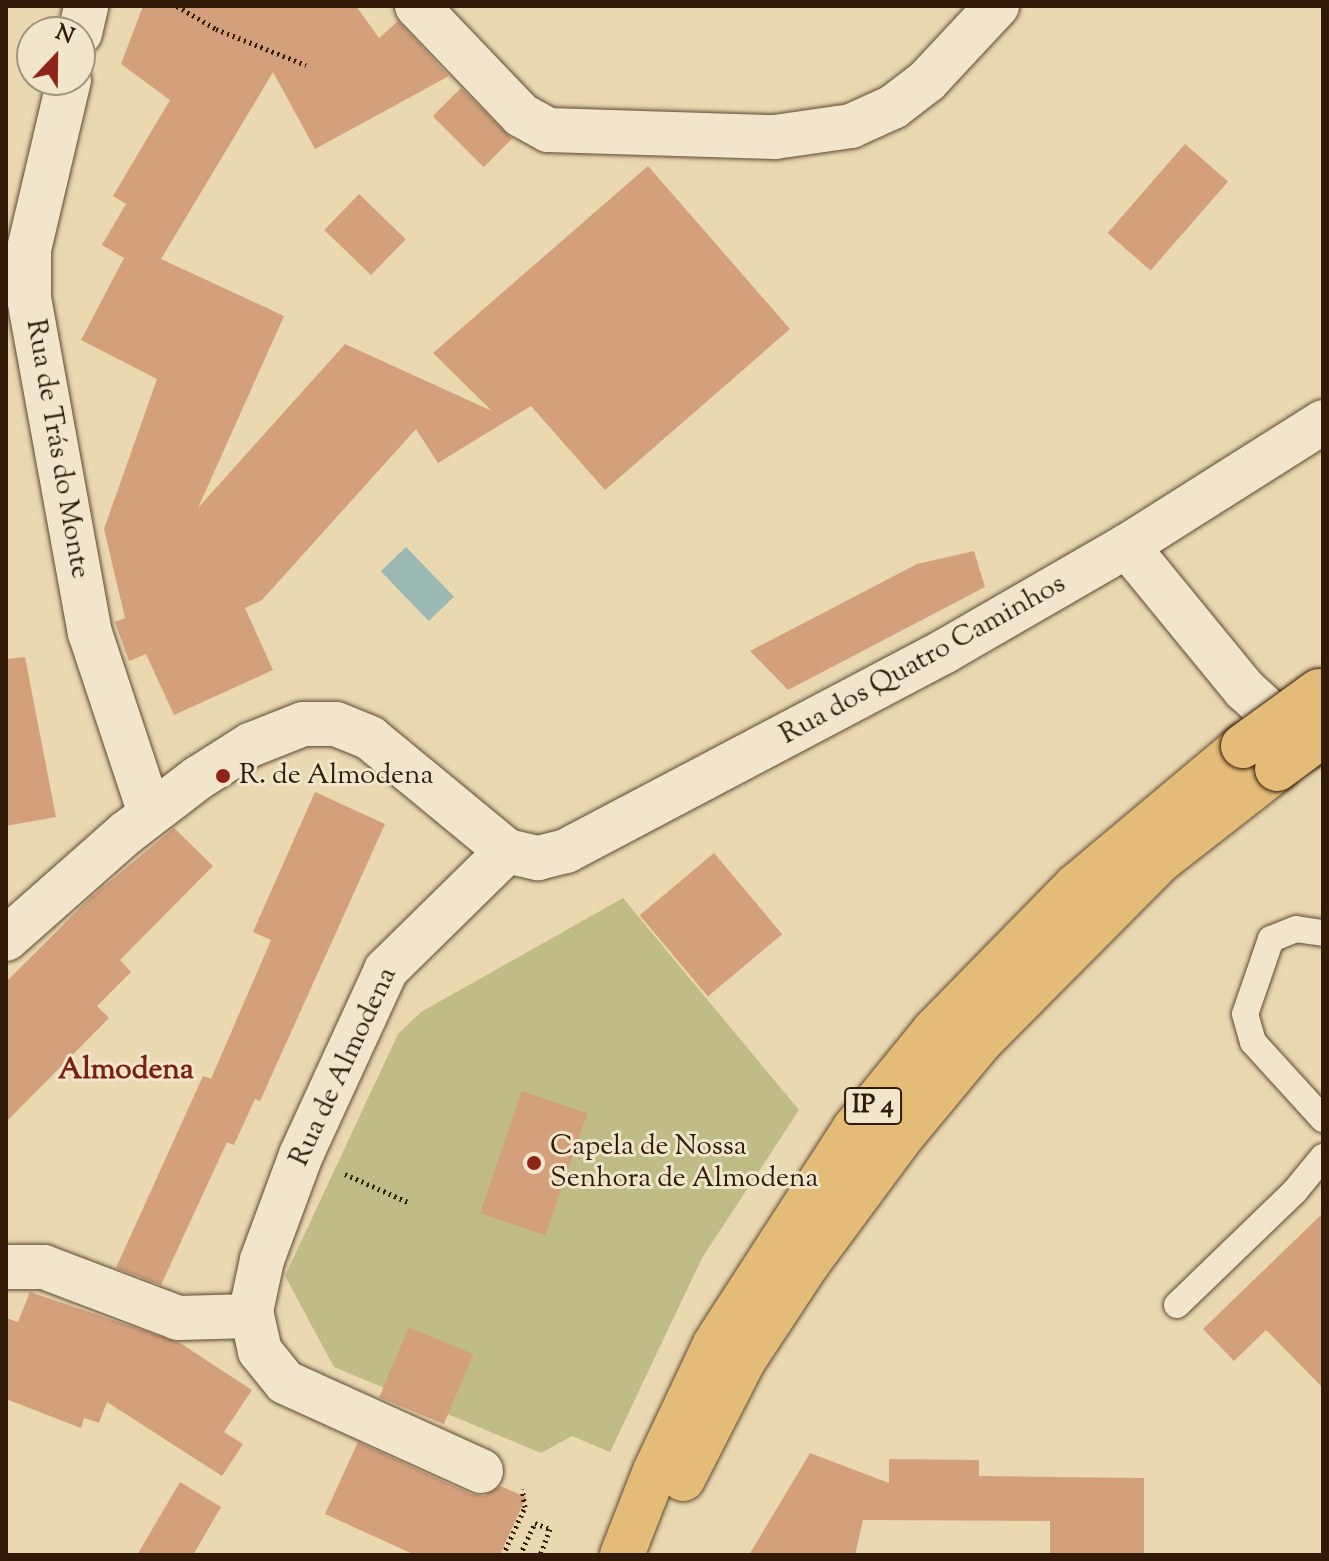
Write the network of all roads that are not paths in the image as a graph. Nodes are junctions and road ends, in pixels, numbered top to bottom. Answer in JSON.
{"nodes":[{"id":1,"x":417,"y":6,"type":"edge"},
{"id":2,"x":997,"y":6,"type":"edge"},
{"id":3,"x":65,"y":96,"type":"edge"},
{"id":4,"x":1323,"y":422,"type":"edge"},
{"id":5,"x":1127,"y":546,"type":"junction"},
{"id":6,"x":1321,"y":689,"type":"edge"},
{"id":7,"x":1323,"y":735,"type":"edge"},
{"id":8,"x":1260,"y":758,"type":"junction"},
{"id":9,"x":1323,"y":761,"type":"edge"},
{"id":10,"x":150,"y":813,"type":"junction"},
{"id":11,"x":507,"y":851,"type":"junction"},
{"id":12,"x":1323,"y":933,"type":"edge"},
{"id":13,"x":6,"y":939,"type":"edge"},
{"id":14,"x":1323,"y":1119,"type":"edge"},
{"id":15,"x":1323,"y":1157,"type":"edge"},
{"id":16,"x":6,"y":1267,"type":"edge"},
{"id":17,"x":1177,"y":1305,"type":"dead end"},
{"id":18,"x":252,"y":1316,"type":"junction"},
{"id":19,"x":481,"y":1471,"type":"dead end"},
{"id":20,"x":622,"y":1555,"type":"edge"},
{"id":21,"x":651,"y":1555,"type":"edge"}],
"edges":[{"from":1,"to":2,"type":"street"},
{"from":3,"to":10,"type":"street","name":"Rua de Trás do Monte"},
{"from":4,"to":5,"type":"street","name":"Rua dos Quatro Caminhos"},
{"from":5,"to":9,"type":"street"},
{"from":5,"to":11,"type":"street","name":"Rua dos Quatro Caminhos"},
{"from":6,"to":8,"type":"highway","number":"IP 4","bridge":true},
{"from":7,"to":8,"type":"highway","number":"IP 4","bridge":true},
{"from":8,"to":20,"type":"highway","number":"IP 4"},
{"from":8,"to":21,"type":"highway","number":"IP 4"},
{"from":10,"to":11,"type":"street"},
{"from":10,"to":13,"type":"street"},
{"from":11,"to":18,"type":"street","name":"Rua de Almodena"},
{"from":12,"to":14,"type":"lane"},
{"from":15,"to":17,"type":"lane"},
{"from":16,"to":18,"type":"street"},
{"from":18,"to":19,"type":"street","name":"Rua de Almodena"}]}
